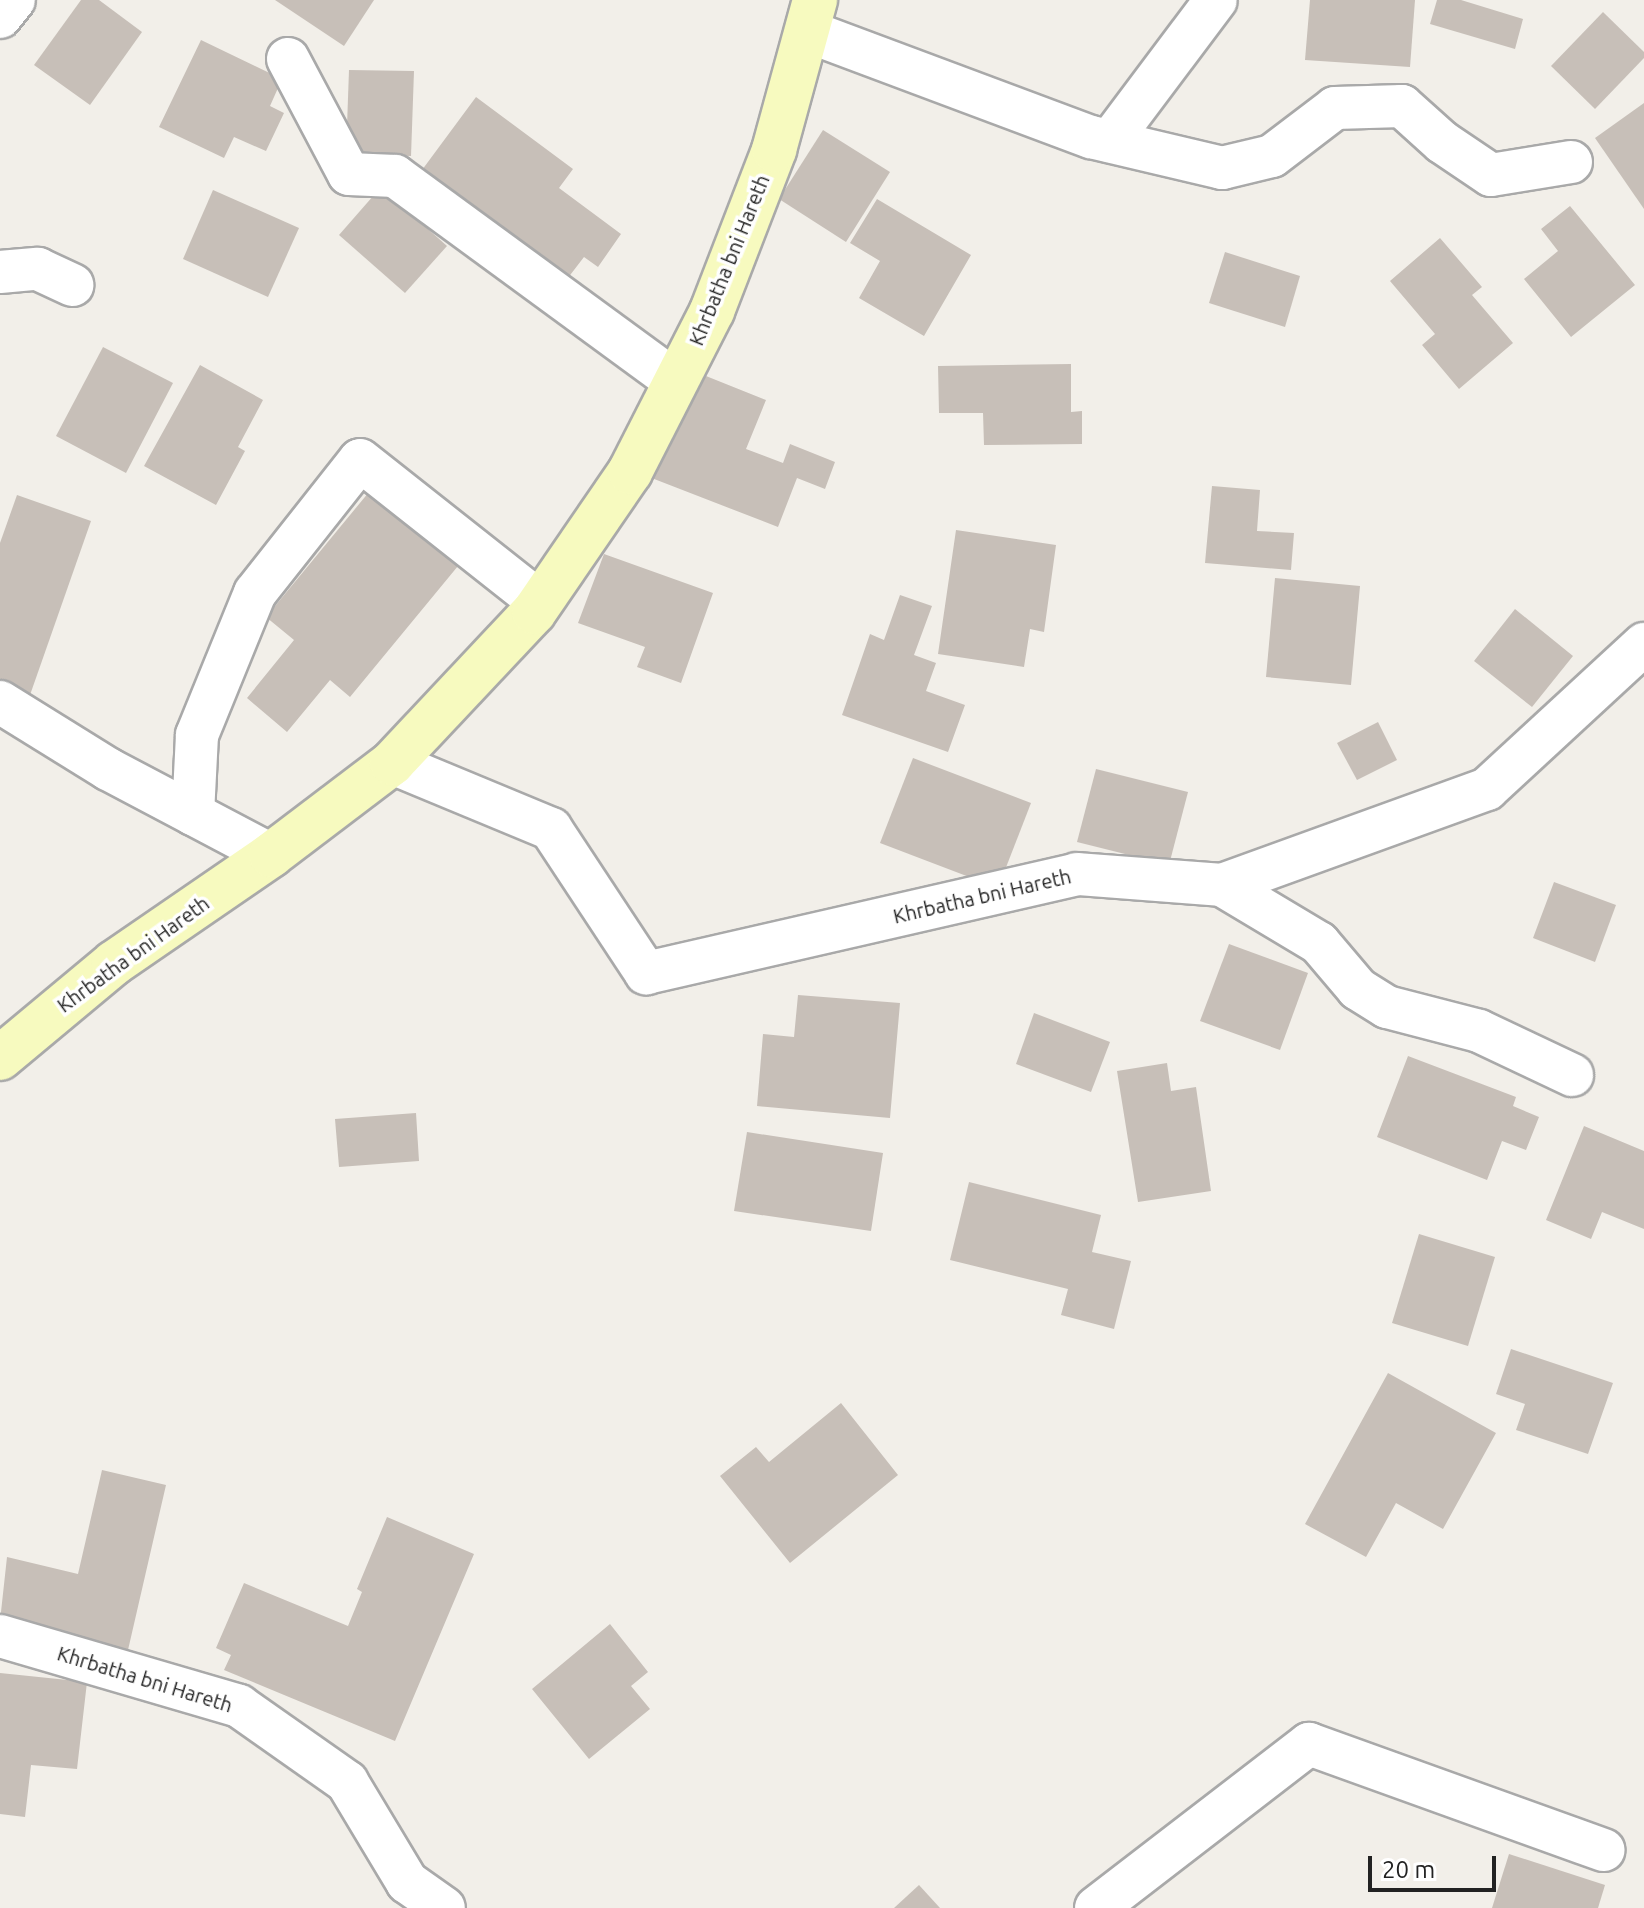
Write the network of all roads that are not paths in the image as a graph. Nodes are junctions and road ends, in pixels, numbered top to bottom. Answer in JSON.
{"nodes":[{"id":1,"x":14,"y":0,"type":"edge"},
{"id":2,"x":1216,"y":0,"type":"edge"},
{"id":3,"x":811,"y":16,"type":"edge"},
{"id":4,"x":0,"y":17,"type":"edge"},
{"id":5,"x":288,"y":59,"type":"dead end"},
{"id":6,"x":1110,"y":141,"type":"junction"},
{"id":7,"x":1571,"y":162,"type":"dead end"},
{"id":8,"x":0,"y":272,"type":"edge"},
{"id":9,"x":73,"y":285,"type":"dead end"},
{"id":10,"x":676,"y":382,"type":"junction"},
{"id":11,"x":540,"y":602,"type":"junction"},
{"id":12,"x":1644,"y":644,"type":"edge"},
{"id":13,"x":0,"y":702,"type":"edge"},
{"id":14,"x":392,"y":763,"type":"junction"},
{"id":15,"x":193,"y":814,"type":"junction"},
{"id":16,"x":271,"y":855,"type":"junction"},
{"id":17,"x":1222,"y":885,"type":"junction"},
{"id":18,"x":0,"y":1058,"type":"edge"},
{"id":19,"x":1572,"y":1075,"type":"dead end"},
{"id":20,"x":0,"y":1636,"type":"edge"},
{"id":21,"x":1604,"y":1850,"type":"dead end"},
{"id":22,"x":444,"y":1908,"type":"edge"},
{"id":23,"x":1096,"y":1908,"type":"edge"}],
"edges":[{"from":1,"to":4,"type":"street"},
{"from":2,"to":6,"type":"street"},
{"from":3,"to":6,"type":"street"},
{"from":3,"to":10,"type":"main road","name":"Khrbatha bni Hareth"},
{"from":5,"to":10,"type":"street"},
{"from":6,"to":7,"type":"street"},
{"from":8,"to":9,"type":"street"},
{"from":10,"to":11,"type":"main road","name":"Khrbatha bni Hareth"},
{"from":11,"to":14,"type":"main road","name":"Khrbatha bni Hareth"},
{"from":11,"to":15,"type":"street"},
{"from":12,"to":17,"type":"street","name":"Khrbatha bni Hareth"},
{"from":13,"to":15,"type":"street"},
{"from":14,"to":16,"type":"main road","name":"Khrbatha bni Hareth"},
{"from":14,"to":17,"type":"street","name":"Khrbatha bni Hareth"},
{"from":15,"to":16,"type":"street"},
{"from":16,"to":18,"type":"main road","name":"Khrbatha bni Hareth"},
{"from":17,"to":19,"type":"street"},
{"from":20,"to":22,"type":"street","name":"Khrbatha bni Hareth"},
{"from":21,"to":23,"type":"street"}]}
